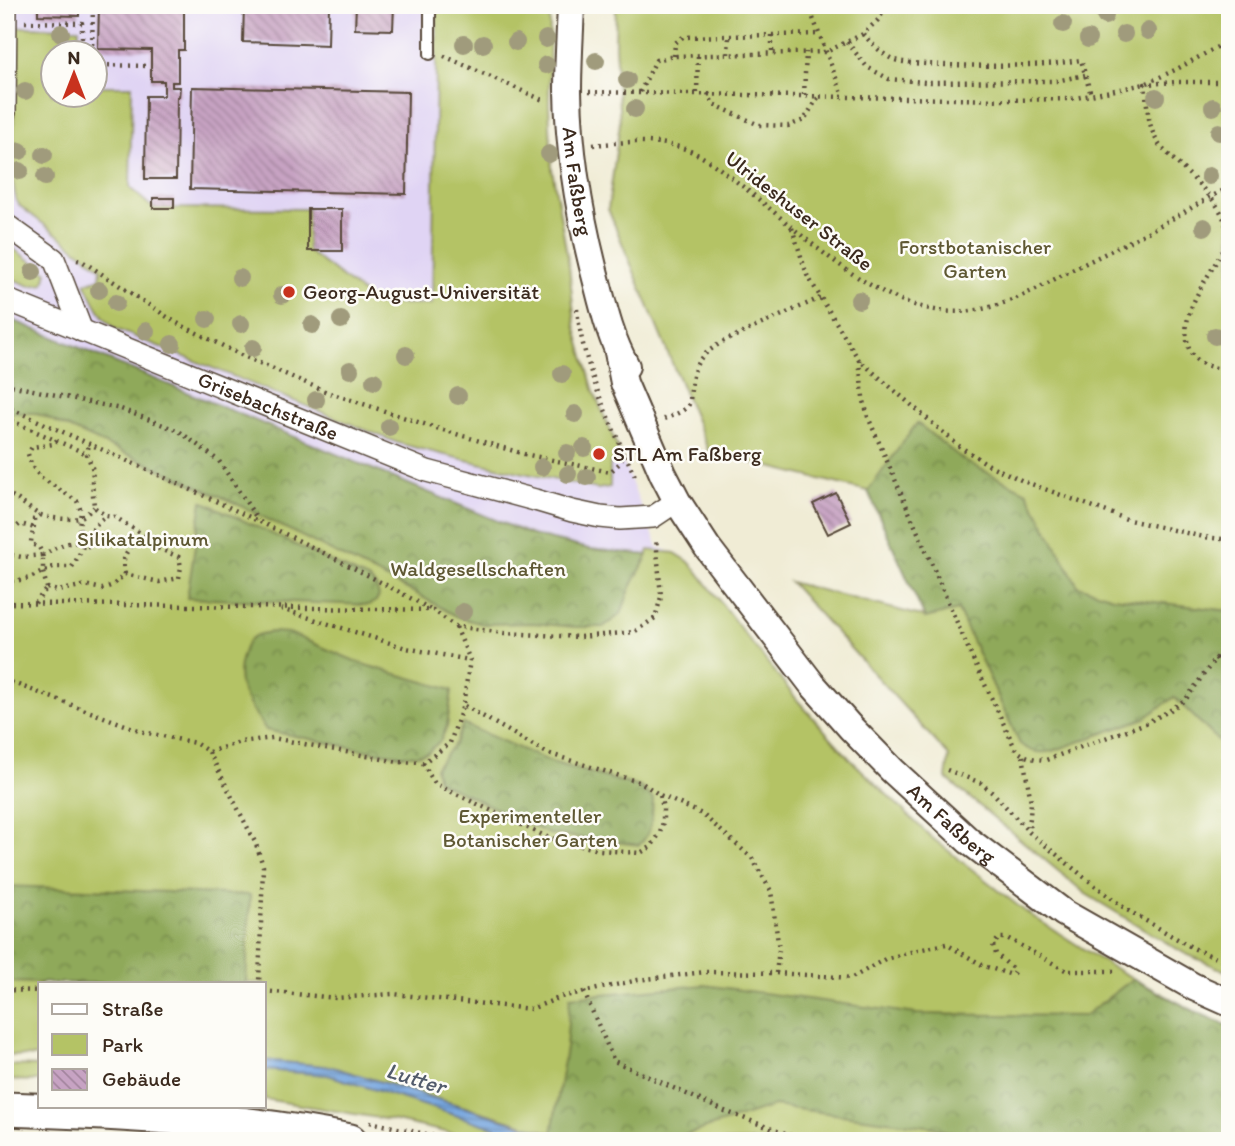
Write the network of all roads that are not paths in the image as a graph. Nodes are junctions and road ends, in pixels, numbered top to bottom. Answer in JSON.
{"nodes":[{"id":1,"x":6,"y":5,"type":"edge"},
{"id":2,"x":430,"y":5,"type":"edge"},
{"id":3,"x":571,"y":5,"type":"edge"},
{"id":4,"x":6,"y":21,"type":"edge"},
{"id":5,"x":430,"y":54,"type":"dead end"},
{"id":6,"x":5,"y":113,"type":"edge"},
{"id":7,"x":5,"y":224,"type":"edge"},
{"id":8,"x":5,"y":299,"type":"edge"},
{"id":9,"x":82,"y":331,"type":"junction"},
{"id":10,"x":683,"y":498,"type":"junction"},
{"id":11,"x":535,"y":500,"type":"junction"},
{"id":12,"x":1230,"y":1003,"type":"edge"},
{"id":13,"x":5,"y":1109,"type":"edge"},
{"id":14,"x":350,"y":1141,"type":"edge"}],
"edges":[{"from":1,"to":4,"type":"street"},
{"from":2,"to":5,"type":"lane"},
{"from":3,"to":10,"type":"street","name":"Am Faßberg"},
{"from":4,"to":6,"type":"street"},
{"from":7,"to":9,"type":"street"},
{"from":8,"to":9,"type":"street","name":"Grisebachstraße"},
{"from":9,"to":11,"type":"street","name":"Grisebachstraße"},
{"from":10,"to":11,"type":"street","name":"Grisebachstraße"},
{"from":10,"to":11,"type":"street","name":"Grisebachstraße"},
{"from":10,"to":12,"type":"street","name":"Am Faßberg"},
{"from":13,"to":14,"type":"main road"}]}
